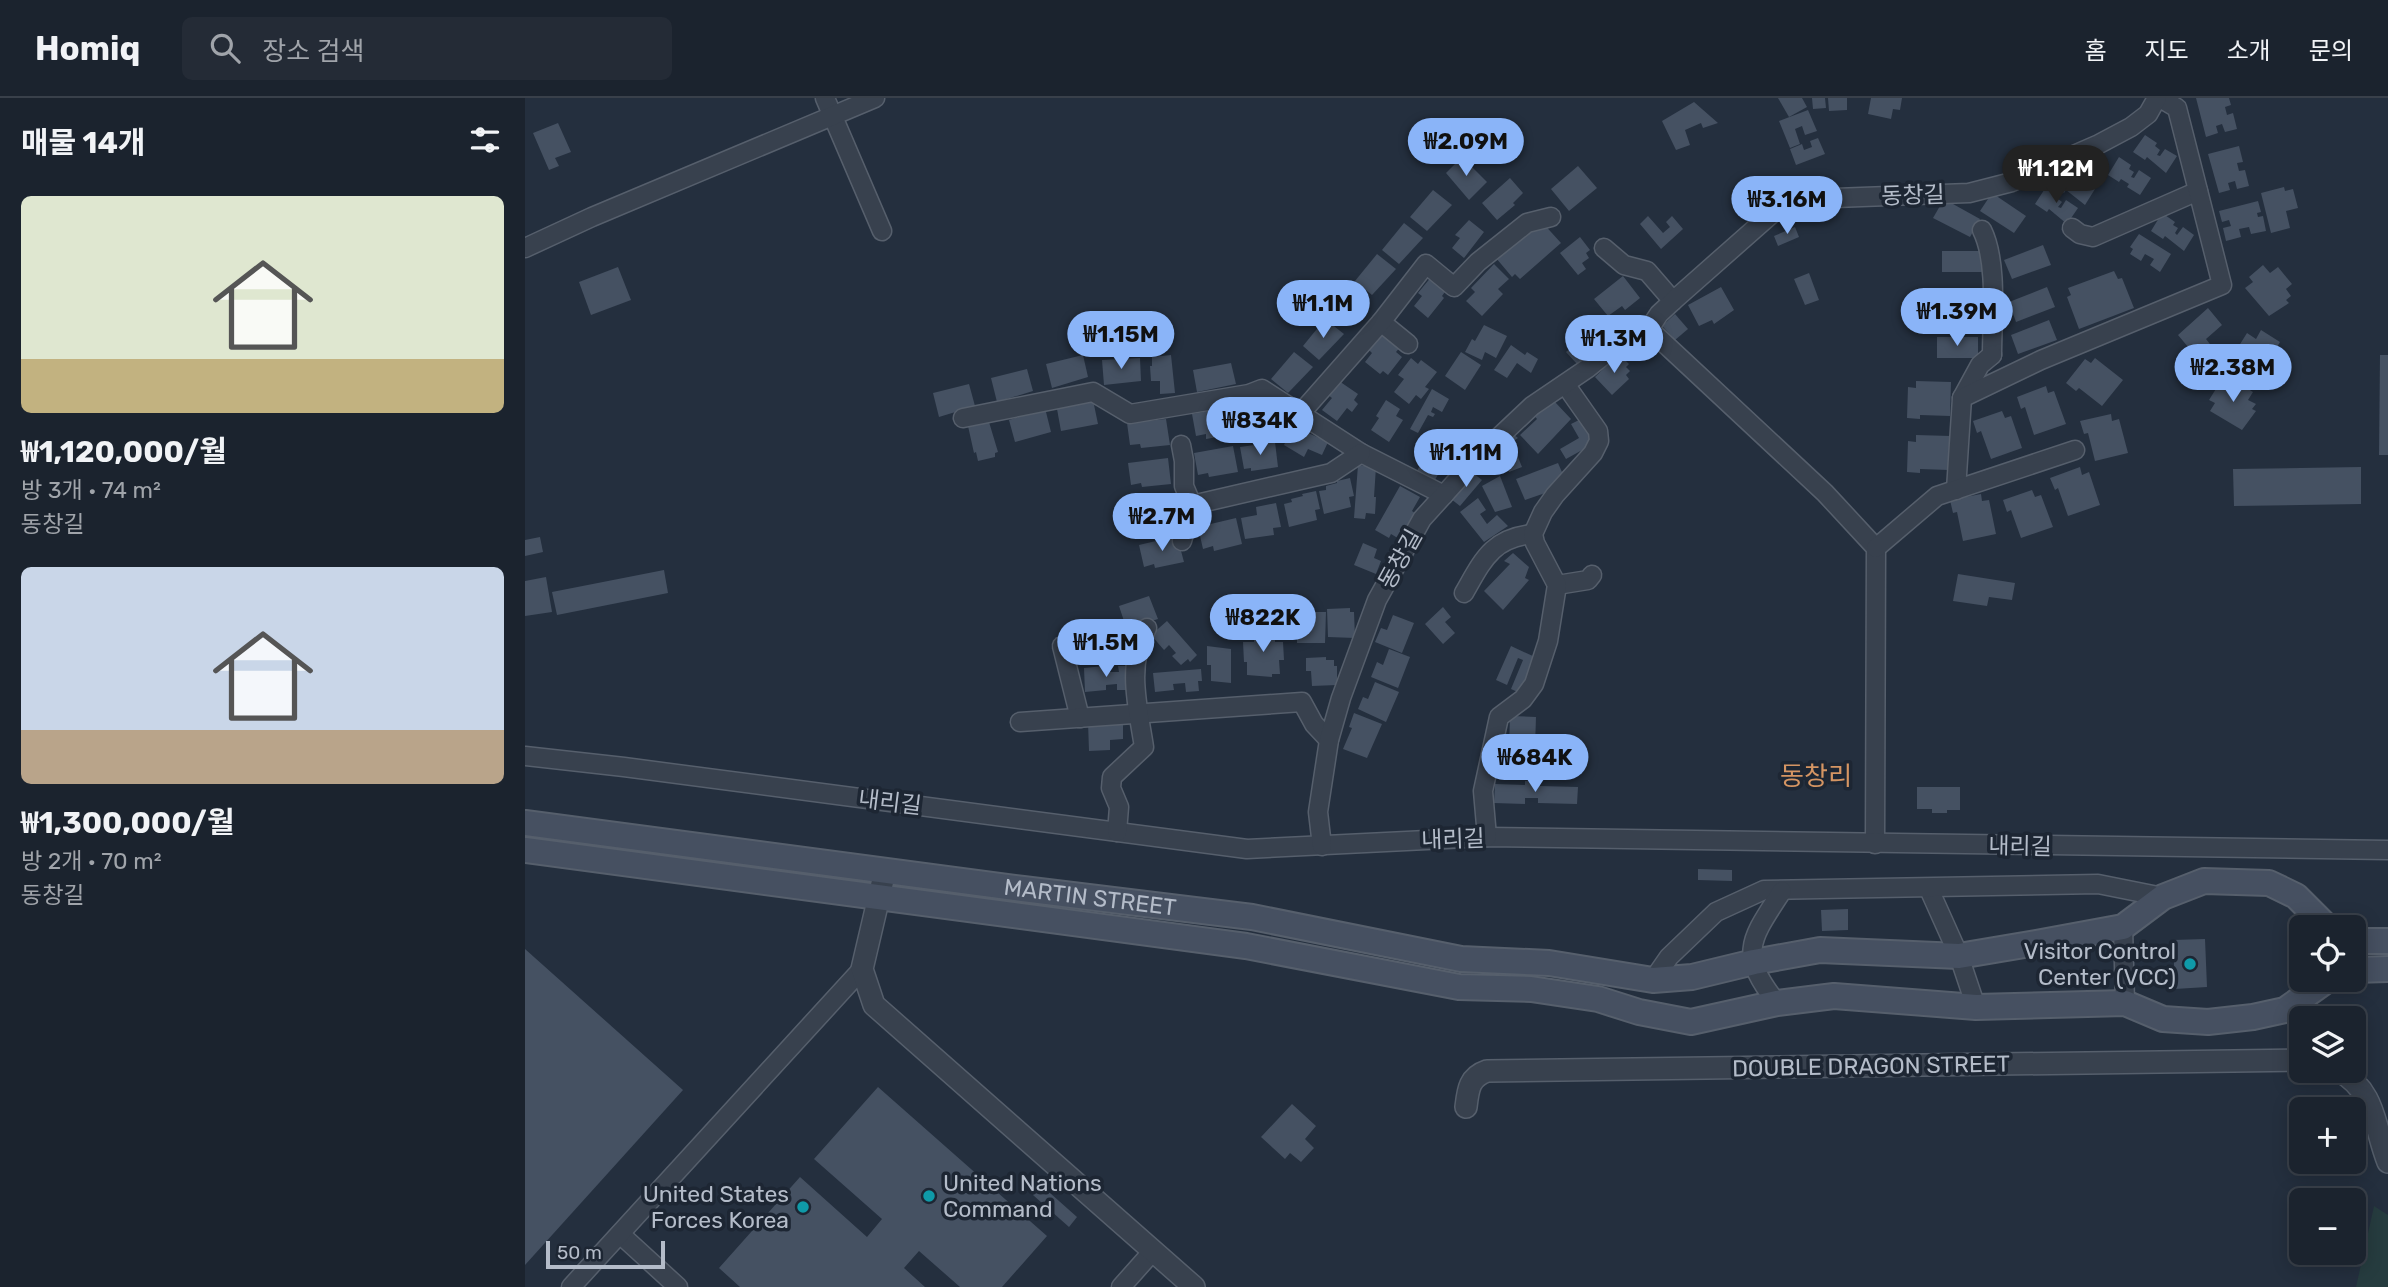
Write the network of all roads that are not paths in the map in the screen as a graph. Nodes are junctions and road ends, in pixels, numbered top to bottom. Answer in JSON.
{"nodes":[{"id":1,"x":825,"y":98,"type":"edge"},
{"id":2,"x":875,"y":98,"type":"edge"},
{"id":3,"x":2159,"y":98,"type":"edge"},
{"id":4,"x":832,"y":116,"type":"junction"},
{"id":5,"x":2198,"y":191,"type":"junction"},
{"id":6,"x":1551,"y":217,"type":"dead end"},
{"id":7,"x":2072,"y":228,"type":"dead end"},
{"id":8,"x":1982,"y":230,"type":"dead end"},
{"id":9,"x":882,"y":231,"type":"dead end"},
{"id":10,"x":1604,"y":247,"type":"dead end"},
{"id":11,"x":525,"y":248,"type":"edge"},
{"id":12,"x":1673,"y":301,"type":"junction"},
{"id":13,"x":1381,"y":322,"type":"junction"},
{"id":14,"x":1649,"y":329,"type":"junction"},
{"id":15,"x":1408,"y":344,"type":"dead end"},
{"id":16,"x":1992,"y":355,"type":"junction"},
{"id":17,"x":2017,"y":371,"type":"junction"},
{"id":18,"x":1565,"y":384,"type":"junction"},
{"id":19,"x":1962,"y":398,"type":"junction"},
{"id":20,"x":1300,"y":414,"type":"junction"},
{"id":21,"x":963,"y":418,"type":"dead end"},
{"id":22,"x":1181,"y":446,"type":"dead end"},
{"id":23,"x":2075,"y":450,"type":"dead end"},
{"id":24,"x":1361,"y":453,"type":"junction"},
{"id":25,"x":1956,"y":490,"type":"junction"},
{"id":26,"x":1444,"y":495,"type":"junction"},
{"id":27,"x":1192,"y":505,"type":"junction"},
{"id":28,"x":1533,"y":534,"type":"junction"},
{"id":29,"x":1182,"y":541,"type":"dead end"},
{"id":30,"x":1876,"y":548,"type":"junction"},
{"id":31,"x":1592,"y":575,"type":"dead end"},
{"id":32,"x":1557,"y":585,"type":"junction"},
{"id":33,"x":1464,"y":593,"type":"dead end"},
{"id":34,"x":1147,"y":628,"type":"dead end"},
{"id":35,"x":1062,"y":646,"type":"dead end"},
{"id":36,"x":1139,"y":713,"type":"junction"},
{"id":37,"x":1080,"y":718,"type":"junction"},
{"id":38,"x":1020,"y":722,"type":"dead end"},
{"id":39,"x":1329,"y":740,"type":"junction"},
{"id":40,"x":525,"y":756,"type":"edge"},
{"id":41,"x":525,"y":823,"type":"edge"},
{"id":42,"x":1117,"y":832,"type":"junction"},
{"id":43,"x":1487,"y":837,"type":"junction"},
{"id":44,"x":1875,"y":844,"type":"junction"},
{"id":45,"x":1322,"y":846,"type":"junction"},
{"id":46,"x":525,"y":850,"type":"edge"},
{"id":47,"x":2388,"y":850,"type":"edge"},
{"id":48,"x":885,"y":871,"type":"junction"},
{"id":49,"x":1924,"y":890,"type":"junction"},
{"id":50,"x":1783,"y":891,"type":"junction"},
{"id":51,"x":877,"y":897,"type":"junction"},
{"id":52,"x":2163,"y":897,"type":"junction"},
{"id":53,"x":2314,"y":915,"type":"edge"},
{"id":54,"x":2123,"y":928,"type":"junction"},
{"id":55,"x":2366,"y":941,"type":"edge"},
{"id":56,"x":2388,"y":941,"type":"edge"},
{"id":57,"x":1959,"y":956,"type":"junction"},
{"id":58,"x":1754,"y":962,"type":"junction"},
{"id":59,"x":2388,"y":969,"type":"edge"},
{"id":60,"x":862,"y":970,"type":"junction"},
{"id":61,"x":2366,"y":970,"type":"edge"},
{"id":62,"x":1653,"y":980,"type":"junction"},
{"id":63,"x":2310,"y":992,"type":"edge"},
{"id":64,"x":1777,"y":1003,"type":"junction"},
{"id":65,"x":2125,"y":1003,"type":"junction"},
{"id":66,"x":1976,"y":1007,"type":"junction"},
{"id":67,"x":2289,"y":1060,"type":"edge"},
{"id":68,"x":2354,"y":1083,"type":"edge"},
{"id":69,"x":1466,"y":1107,"type":"dead end"},
{"id":70,"x":2388,"y":1162,"type":"edge"},
{"id":71,"x":619,"y":1234,"type":"junction"},
{"id":72,"x":1153,"y":1251,"type":"junction"},
{"id":73,"x":571,"y":1287,"type":"edge"},
{"id":74,"x":678,"y":1287,"type":"edge"},
{"id":75,"x":1121,"y":1287,"type":"edge"},
{"id":76,"x":1194,"y":1287,"type":"edge"}],
"edges":[{"from":1,"to":4,"type":"street"},
{"from":2,"to":4,"type":"street"},
{"from":3,"to":5,"type":"street"},
{"from":3,"to":12,"type":"street","name":"동창길"},
{"from":4,"to":9,"type":"street"},
{"from":4,"to":11,"type":"street"},
{"from":5,"to":7,"type":"street"},
{"from":5,"to":17,"type":"street"},
{"from":6,"to":13,"type":"street"},
{"from":8,"to":16,"type":"street"},
{"from":10,"to":12,"type":"street"},
{"from":12,"to":14,"type":"street","name":"동창길"},
{"from":13,"to":15,"type":"street"},
{"from":13,"to":20,"type":"street"},
{"from":14,"to":18,"type":"street","name":"동창길"},
{"from":14,"to":30,"type":"street"},
{"from":16,"to":17,"type":"street"},
{"from":16,"to":19,"type":"street"},
{"from":17,"to":19,"type":"street"},
{"from":18,"to":26,"type":"street","name":"동창길"},
{"from":18,"to":28,"type":"street"},
{"from":19,"to":25,"type":"street"},
{"from":20,"to":21,"type":"street"},
{"from":20,"to":24,"type":"street"},
{"from":22,"to":27,"type":"street"},
{"from":23,"to":25,"type":"street"},
{"from":24,"to":26,"type":"street"},
{"from":24,"to":27,"type":"street"},
{"from":25,"to":30,"type":"street"},
{"from":26,"to":39,"type":"street","name":"동창길"},
{"from":27,"to":29,"type":"street"},
{"from":28,"to":32,"type":"street"},
{"from":28,"to":33,"type":"street"},
{"from":30,"to":44,"type":"street"},
{"from":31,"to":32,"type":"street"},
{"from":32,"to":43,"type":"street"},
{"from":34,"to":36,"type":"street"},
{"from":35,"to":37,"type":"street"},
{"from":36,"to":37,"type":"street"},
{"from":36,"to":39,"type":"street"},
{"from":36,"to":42,"type":"street"},
{"from":37,"to":38,"type":"street"},
{"from":39,"to":45,"type":"street","name":"동창길"},
{"from":40,"to":42,"type":"street","name":"내리길"},
{"from":41,"to":48,"type":"main road","name":"MARTIN STREET"},
{"from":42,"to":45,"type":"street","name":"내리길"},
{"from":43,"to":44,"type":"street","name":"내리길"},
{"from":43,"to":45,"type":"street","name":"내리길"},
{"from":44,"to":47,"type":"street","name":"내리길"},
{"from":46,"to":51,"type":"main road","name":"MARTIN STREET"},
{"from":48,"to":51,"type":"street"},
{"from":48,"to":62,"type":"main road","name":"MARTIN STREET"},
{"from":49,"to":50,"type":"street"},
{"from":49,"to":52,"type":"street"},
{"from":49,"to":57,"type":"street"},
{"from":50,"to":58,"type":"street"},
{"from":50,"to":62,"type":"street"},
{"from":51,"to":60,"type":"street"},
{"from":51,"to":64,"type":"main road","name":"MARTIN STREET"},
{"from":52,"to":53,"type":"main road"},
{"from":52,"to":54,"type":"main road"},
{"from":54,"to":57,"type":"main road","name":"MARTIN STREET"},
{"from":54,"to":65,"type":"street"},
{"from":55,"to":56,"type":"main road"},
{"from":57,"to":58,"type":"main road","name":"MARTIN STREET"},
{"from":57,"to":66,"type":"street"},
{"from":58,"to":62,"type":"main road","name":"MARTIN STREET"},
{"from":58,"to":64,"type":"street"},
{"from":59,"to":61,"type":"main road"},
{"from":60,"to":71,"type":"street"},
{"from":60,"to":72,"type":"street"},
{"from":63,"to":65,"type":"main road"},
{"from":64,"to":66,"type":"main road","name":"MARTIN STREET"},
{"from":65,"to":66,"type":"main road","name":"MARTIN STREET"},
{"from":67,"to":69,"type":"street","name":"DOUBLE DRAGON STREET"},
{"from":68,"to":70,"type":"street"},
{"from":71,"to":73,"type":"street"},
{"from":71,"to":74,"type":"street"},
{"from":72,"to":75,"type":"street"},
{"from":72,"to":76,"type":"street"}]}
